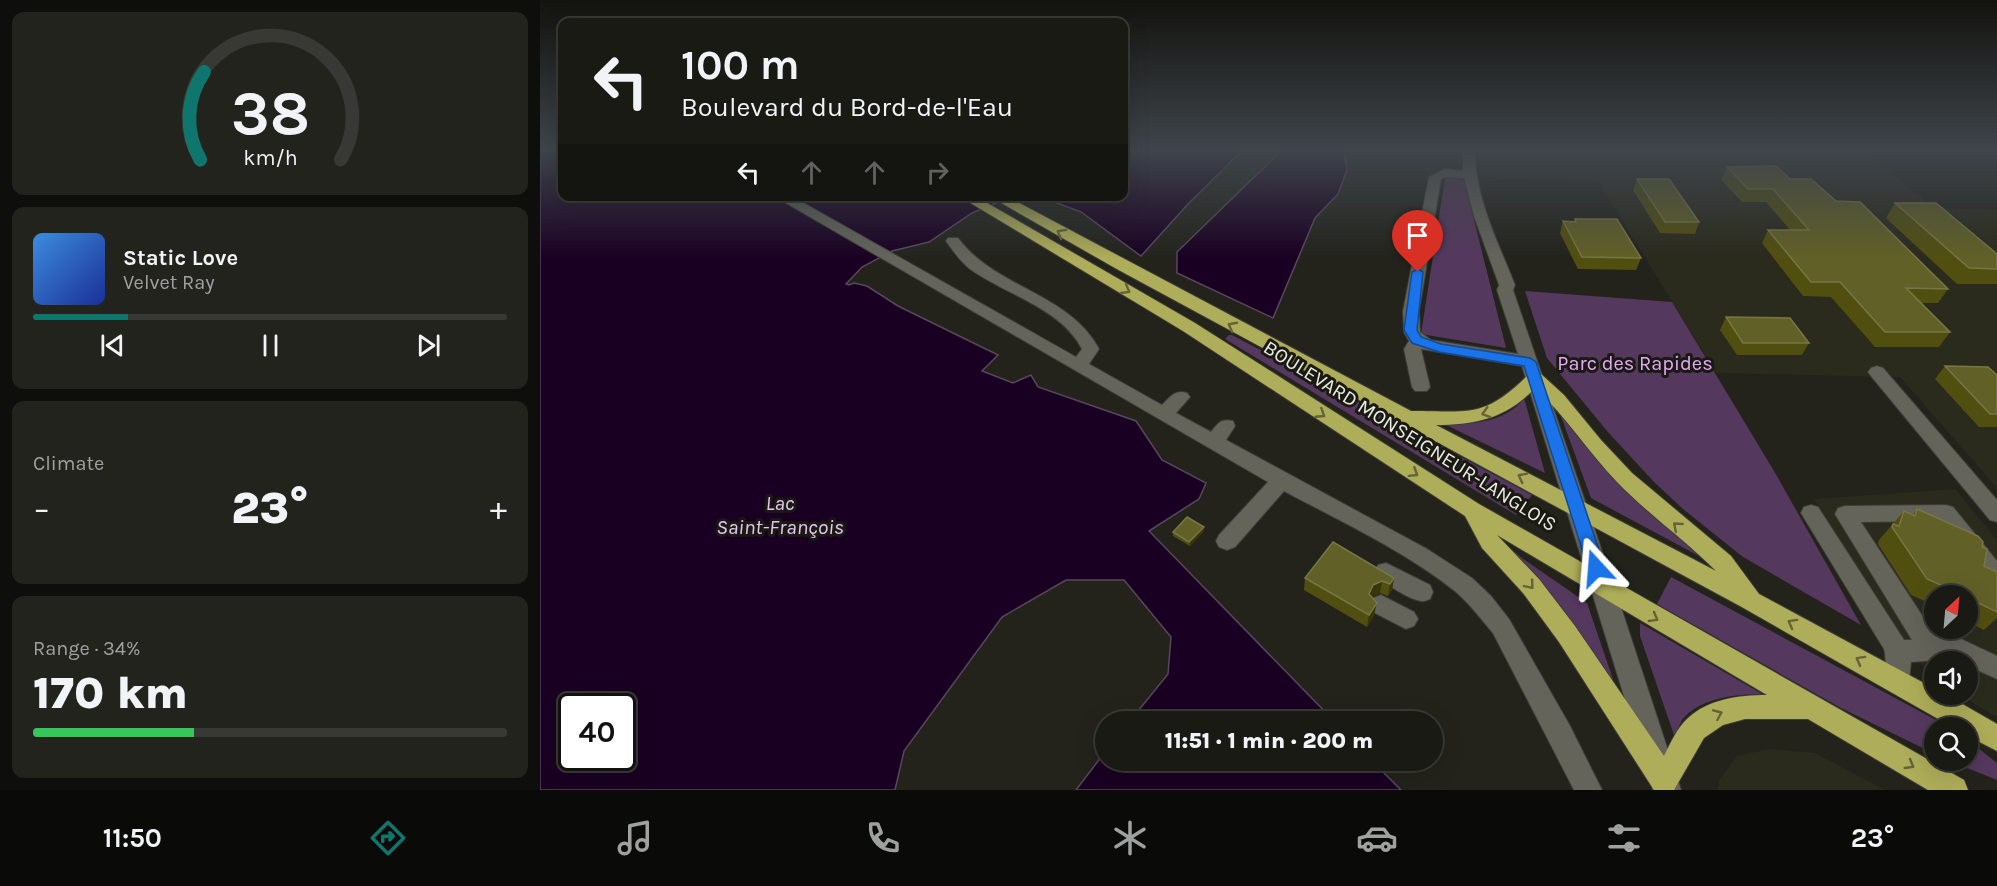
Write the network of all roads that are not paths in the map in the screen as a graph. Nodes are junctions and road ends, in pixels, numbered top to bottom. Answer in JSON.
{"nodes":[{"id":1,"x":1433,"y":186,"type":"edge"},
{"id":2,"x":1473,"y":186,"type":"edge"},
{"id":3,"x":789,"y":201,"type":"edge"},
{"id":4,"x":994,"y":202,"type":"edge"},
{"id":5,"x":952,"y":241,"type":"dead end"},
{"id":6,"x":917,"y":273,"type":"junction"},
{"id":7,"x":900,"y":279,"type":"dead end"},
{"id":8,"x":1418,"y":341,"type":"junction"},
{"id":9,"x":1079,"y":365,"type":"junction"},
{"id":10,"x":1532,"y":370,"type":"junction"},
{"id":11,"x":1876,"y":372,"type":"dead end"},
{"id":12,"x":1421,"y":387,"type":"dead end"},
{"id":13,"x":1181,"y":397,"type":"dead end"},
{"id":14,"x":1165,"y":413,"type":"junction"},
{"id":15,"x":1408,"y":418,"type":"junction"},
{"id":16,"x":1282,"y":480,"type":"junction"},
{"id":17,"x":1574,"y":505,"type":"junction"},
{"id":18,"x":1472,"y":510,"type":"junction"},
{"id":19,"x":1811,"y":513,"type":"dead end"},
{"id":20,"x":1997,"y":514,"type":"edge"},
{"id":21,"x":1227,"y":541,"type":"dead end"},
{"id":22,"x":1386,"y":572,"type":"edge"},
{"id":23,"x":1997,"y":578,"type":"edge"},
{"id":24,"x":1604,"y":589,"type":"junction"},
{"id":25,"x":1422,"y":592,"type":"dead end"},
{"id":26,"x":1754,"y":602,"type":"junction"},
{"id":27,"x":1381,"y":605,"type":"dead end"},
{"id":28,"x":1406,"y":619,"type":"dead end"},
{"id":29,"x":1896,"y":650,"type":"junction"},
{"id":30,"x":1935,"y":651,"type":"joint"},
{"id":31,"x":1963,"y":651,"type":"edge"},
{"id":32,"x":1924,"y":652,"type":"edge"},
{"id":33,"x":1978,"y":658,"type":"edge"},
{"id":34,"x":1997,"y":668,"type":"edge"},
{"id":35,"x":1897,"y":681,"type":"junction"},
{"id":36,"x":1810,"y":707,"type":"junction"},
{"id":37,"x":1997,"y":738,"type":"edge"},
{"id":38,"x":1665,"y":785,"type":"edge"},
{"id":39,"x":1588,"y":790,"type":"edge"},
{"id":40,"x":1954,"y":790,"type":"edge"}],
"edges":[{"from":1,"to":8,"type":"street"},
{"from":2,"to":10,"type":"street"},
{"from":3,"to":6,"type":"street"},
{"from":15,"to":4,"type":"highway","name":"BOULEVARD MONSEIGNEUR-LANGLOIS","one_way":true},
{"from":4,"to":18,"type":"highway","name":"BOULEVARD MONSEIGNEUR-LANGLOIS","one_way":true},
{"from":5,"to":9,"type":"street"},
{"from":6,"to":7,"type":"street"},
{"from":6,"to":9,"type":"street"},
{"from":8,"to":10,"type":"street"},
{"from":8,"to":12,"type":"street"},
{"from":9,"to":14,"type":"street"},
{"from":10,"to":15,"type":"highway","one_way":true},
{"from":10,"to":17,"type":"street"},
{"from":26,"to":10,"type":"highway","one_way":true},
{"from":11,"to":20,"type":"street"},
{"from":13,"to":14,"type":"street"},
{"from":14,"to":16,"type":"street"},
{"from":17,"to":15,"type":"highway","name":"BOULEVARD MONSEIGNEUR-LANGLOIS","one_way":true},
{"from":16,"to":21,"type":"street"},
{"from":16,"to":39,"type":"street"},
{"from":17,"to":24,"type":"street"},
{"from":17,"to":26,"type":"highway","name":"BOULEVARD MONSEIGNEUR-LANGLOIS"},
{"from":18,"to":24,"type":"highway","name":"BOULEVARD MONSEIGNEUR-LANGLOIS"},
{"from":18,"to":38,"type":"highway","one_way":true},
{"from":19,"to":29,"type":"street"},
{"from":22,"to":25,"type":"street"},
{"from":23,"to":30,"type":"street"},
{"from":24,"to":36,"type":"highway","name":"BOULEVARD MONSEIGNEUR-LANGLOIS","one_way":true},
{"from":24,"to":38,"type":"street"},
{"from":35,"to":26,"type":"highway","name":"BOULEVARD MONSEIGNEUR-LANGLOIS","one_way":true},
{"from":27,"to":28,"type":"street"},
{"from":29,"to":32,"type":"street"},
{"from":29,"to":35,"type":"street"},
{"from":30,"to":31,"type":"street"},
{"from":33,"to":34,"type":"street"},
{"from":35,"to":37,"type":"highway","name":"BOULEVARD MONSEIGNEUR-LANGLOIS"},
{"from":38,"to":36,"type":"highway","one_way":true},
{"from":36,"to":40,"type":"highway","name":"BOULEVARD MONSEIGNEUR-LANGLOIS","one_way":true}]}
